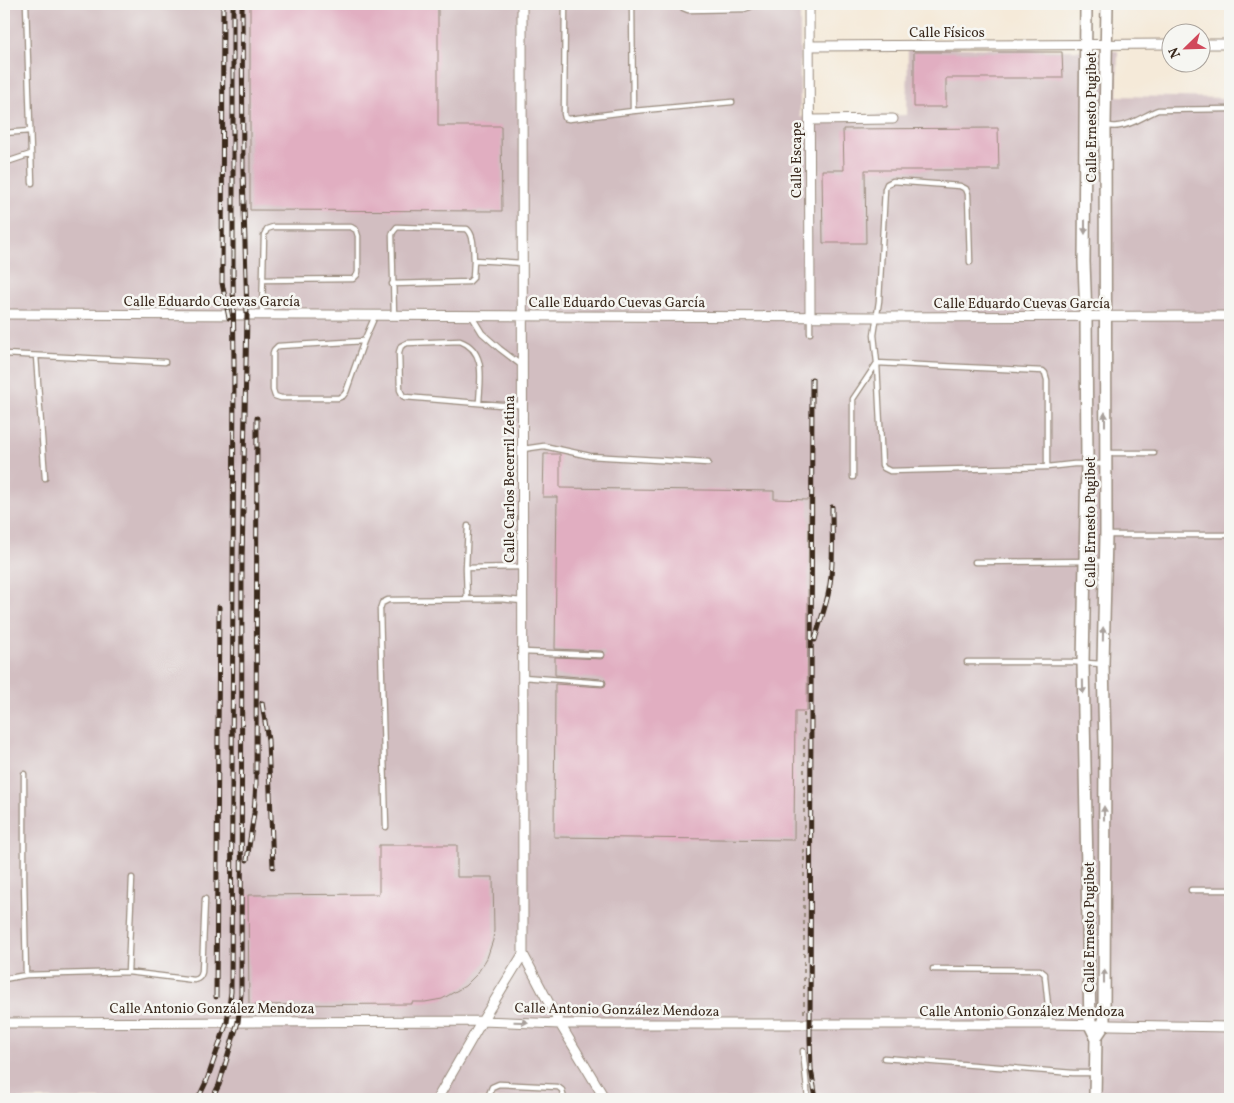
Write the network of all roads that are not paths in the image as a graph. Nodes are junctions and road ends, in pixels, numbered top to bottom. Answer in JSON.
{"nodes":[{"id":1,"x":26,"y":4,"type":"edge"},
{"id":2,"x":522,"y":4,"type":"edge"},
{"id":3,"x":565,"y":4,"type":"edge"},
{"id":4,"x":632,"y":4,"type":"edge"},
{"id":5,"x":681,"y":4,"type":"edge"},
{"id":6,"x":751,"y":4,"type":"edge"},
{"id":7,"x":809,"y":4,"type":"edge"},
{"id":8,"x":1086,"y":4,"type":"edge"},
{"id":9,"x":1107,"y":4,"type":"edge"},
{"id":10,"x":1162,"y":44,"type":"edge"},
{"id":11,"x":1212,"y":44,"type":"edge"},
{"id":12,"x":1230,"y":44,"type":"edge"},
{"id":13,"x":1086,"y":45,"type":"junction"},
{"id":14,"x":1106,"y":45,"type":"junction"},
{"id":15,"x":809,"y":46,"type":"junction"},
{"id":16,"x":732,"y":102,"type":"dead end"},
{"id":17,"x":1230,"y":109,"type":"edge"},
{"id":18,"x":633,"y":111,"type":"junction"},
{"id":19,"x":893,"y":119,"type":"dead end"},
{"id":20,"x":810,"y":120,"type":"junction"},
{"id":21,"x":1105,"y":126,"type":"junction"},
{"id":22,"x":30,"y":131,"type":"junction"},
{"id":23,"x":4,"y":133,"type":"edge"},
{"id":24,"x":31,"y":154,"type":"junction"},
{"id":25,"x":1085,"y":154,"type":"junction"},
{"id":26,"x":1105,"y":154,"type":"junction"},
{"id":27,"x":4,"y":163,"type":"edge"},
{"id":28,"x":32,"y":183,"type":"dead end"},
{"id":29,"x":1085,"y":205,"type":"junction"},
{"id":30,"x":1105,"y":205,"type":"junction"},
{"id":31,"x":474,"y":260,"type":"junction"},
{"id":32,"x":523,"y":262,"type":"junction"},
{"id":33,"x":970,"y":262,"type":"dead end"},
{"id":34,"x":1084,"y":262,"type":"junction"},
{"id":35,"x":1105,"y":263,"type":"junction"},
{"id":36,"x":263,"y":280,"type":"junction"},
{"id":37,"x":392,"y":284,"type":"junction"},
{"id":38,"x":4,"y":314,"type":"edge"},
{"id":39,"x":262,"y":315,"type":"junction"},
{"id":40,"x":471,"y":315,"type":"junction"},
{"id":41,"x":375,"y":316,"type":"junction"},
{"id":42,"x":394,"y":316,"type":"junction"},
{"id":43,"x":522,"y":316,"type":"junction"},
{"id":44,"x":810,"y":316,"type":"junction"},
{"id":45,"x":1086,"y":316,"type":"junction"},
{"id":46,"x":1106,"y":316,"type":"junction"},
{"id":47,"x":1230,"y":316,"type":"edge"},
{"id":48,"x":877,"y":317,"type":"junction"},
{"id":49,"x":810,"y":333,"type":"dead end"},
{"id":50,"x":364,"y":342,"type":"junction"},
{"id":51,"x":4,"y":354,"type":"edge"},
{"id":52,"x":36,"y":356,"type":"junction"},
{"id":53,"x":165,"y":362,"type":"dead end"},
{"id":54,"x":877,"y":362,"type":"junction"},
{"id":55,"x":522,"y":366,"type":"junction"},
{"id":56,"x":479,"y":403,"type":"junction"},
{"id":57,"x":522,"y":405,"type":"junction"},
{"id":58,"x":523,"y":449,"type":"junction"},
{"id":59,"x":1154,"y":453,"type":"dead end"},
{"id":60,"x":1105,"y":459,"type":"junction"},
{"id":61,"x":708,"y":463,"type":"dead end"},
{"id":62,"x":1087,"y":464,"type":"junction"},
{"id":63,"x":1047,"y":467,"type":"junction"},
{"id":64,"x":853,"y":477,"type":"dead end"},
{"id":65,"x":45,"y":478,"type":"dead end"},
{"id":66,"x":468,"y":526,"type":"dead end"},
{"id":67,"x":1106,"y":535,"type":"junction"},
{"id":68,"x":1230,"y":535,"type":"edge"},
{"id":69,"x":1105,"y":561,"type":"junction"},
{"id":70,"x":975,"y":562,"type":"dead end"},
{"id":71,"x":1085,"y":562,"type":"junction"},
{"id":72,"x":523,"y":567,"type":"junction"},
{"id":73,"x":466,"y":568,"type":"junction"},
{"id":74,"x":467,"y":599,"type":"junction"},
{"id":75,"x":523,"y":601,"type":"junction"},
{"id":76,"x":523,"y":652,"type":"junction"},
{"id":77,"x":601,"y":655,"type":"dead end"},
{"id":78,"x":967,"y":662,"type":"dead end"},
{"id":79,"x":1083,"y":662,"type":"junction"},
{"id":80,"x":1103,"y":664,"type":"junction"},
{"id":81,"x":523,"y":677,"type":"junction"},
{"id":82,"x":602,"y":683,"type":"dead end"},
{"id":83,"x":1084,"y":742,"type":"junction"},
{"id":84,"x":1105,"y":743,"type":"junction"},
{"id":85,"x":24,"y":774,"type":"dead end"},
{"id":86,"x":386,"y":827,"type":"dead end"},
{"id":87,"x":132,"y":878,"type":"dead end"},
{"id":88,"x":1191,"y":890,"type":"dead end"},
{"id":89,"x":1230,"y":890,"type":"edge"},
{"id":90,"x":205,"y":899,"type":"dead end"},
{"id":91,"x":523,"y":954,"type":"junction"},
{"id":92,"x":933,"y":969,"type":"dead end"},
{"id":93,"x":128,"y":972,"type":"junction"},
{"id":94,"x":26,"y":975,"type":"junction"},
{"id":95,"x":4,"y":979,"type":"edge"},
{"id":96,"x":482,"y":1021,"type":"junction"},
{"id":97,"x":4,"y":1023,"type":"edge"},
{"id":98,"x":560,"y":1024,"type":"junction"},
{"id":99,"x":1050,"y":1024,"type":"junction"},
{"id":100,"x":1090,"y":1025,"type":"junction"},
{"id":101,"x":1104,"y":1025,"type":"junction"},
{"id":102,"x":1230,"y":1027,"type":"edge"},
{"id":103,"x":1096,"y":1037,"type":"junction"},
{"id":104,"x":803,"y":1051,"type":"dead end"},
{"id":105,"x":884,"y":1058,"type":"dead end"},
{"id":106,"x":1095,"y":1073,"type":"junction"},
{"id":107,"x":437,"y":1099,"type":"edge"},
{"id":108,"x":487,"y":1099,"type":"edge"},
{"id":109,"x":564,"y":1099,"type":"edge"},
{"id":110,"x":605,"y":1099,"type":"edge"},
{"id":111,"x":808,"y":1099,"type":"edge"},
{"id":112,"x":1095,"y":1099,"type":"edge"}],
"edges":[{"from":1,"to":22,"type":"lane"},
{"from":2,"to":32,"type":"street","name":"Calle Carlos Becerril Zetina"},
{"from":3,"to":18,"type":"lane"},
{"from":4,"to":18,"type":"lane"},
{"from":5,"to":6,"type":"lane"},
{"from":7,"to":15,"type":"street","name":"Calle Escape"},
{"from":8,"to":13,"type":"street","name":"Calle Ernesto Pugibet"},
{"from":9,"to":14,"type":"street","name":"Calle Ernesto Pugibet"},
{"from":10,"to":14,"type":"street","name":"Calle Físicos"},
{"from":11,"to":12,"type":"street"},
{"from":13,"to":14,"type":"street","name":"Calle Físicos"},
{"from":13,"to":15,"type":"street","name":"Calle Físicos"},
{"from":13,"to":25,"type":"street","name":"Calle Ernesto Pugibet"},
{"from":14,"to":21,"type":"street","name":"Calle Ernesto Pugibet"},
{"from":15,"to":20,"type":"street","name":"Calle Escape"},
{"from":16,"to":18,"type":"lane"},
{"from":17,"to":21,"type":"lane"},
{"from":19,"to":20,"type":"street"},
{"from":20,"to":44,"type":"street","name":"Calle Escape"},
{"from":21,"to":26,"type":"street","name":"Calle Ernesto Pugibet"},
{"from":22,"to":23,"type":"lane"},
{"from":22,"to":24,"type":"lane"},
{"from":24,"to":27,"type":"lane"},
{"from":24,"to":28,"type":"lane"},
{"from":25,"to":26,"type":"street"},
{"from":25,"to":29,"type":"street","name":"Calle Ernesto Pugibet"},
{"from":26,"to":30,"type":"street","name":"Calle Ernesto Pugibet"},
{"from":29,"to":30,"type":"street"},
{"from":29,"to":34,"type":"street","name":"Calle Ernesto Pugibet","one_way":true},
{"from":30,"to":35,"type":"street","name":"Calle Ernesto Pugibet"},
{"from":31,"to":32,"type":"lane"},
{"from":31,"to":37,"type":"lane"},
{"from":31,"to":37,"type":"lane"},
{"from":32,"to":43,"type":"street","name":"Calle Carlos Becerril Zetina"},
{"from":33,"to":48,"type":"lane"},
{"from":34,"to":35,"type":"street"},
{"from":34,"to":45,"type":"street","name":"Calle Ernesto Pugibet"},
{"from":35,"to":46,"type":"street","name":"Calle Ernesto Pugibet"},
{"from":36,"to":36,"type":"lane"},
{"from":36,"to":39,"type":"lane"},
{"from":37,"to":42,"type":"lane"},
{"from":38,"to":39,"type":"street","name":"Calle Eduardo Cuevas García"},
{"from":39,"to":41,"type":"street","name":"Calle Eduardo Cuevas García"},
{"from":40,"to":42,"type":"street","name":"Calle Eduardo Cuevas García"},
{"from":40,"to":43,"type":"street","name":"Calle Eduardo Cuevas García"},
{"from":40,"to":55,"type":"lane"},
{"from":41,"to":42,"type":"street","name":"Calle Eduardo Cuevas García"},
{"from":41,"to":50,"type":"lane"},
{"from":43,"to":44,"type":"street","name":"Calle Eduardo Cuevas García"},
{"from":43,"to":55,"type":"street","name":"Calle Carlos Becerril Zetina"},
{"from":44,"to":48,"type":"street","name":"Calle Eduardo Cuevas García"},
{"from":44,"to":49,"type":"lane"},
{"from":45,"to":46,"type":"street","name":"Calle Eduardo Cuevas García"},
{"from":45,"to":48,"type":"street","name":"Calle Eduardo Cuevas García"},
{"from":45,"to":62,"type":"street","name":"Calle Ernesto Pugibet"},
{"from":46,"to":47,"type":"street","name":"Calle Eduardo Cuevas García"},
{"from":60,"to":46,"type":"street","name":"Calle Ernesto Pugibet","one_way":true},
{"from":48,"to":54,"type":"lane"},
{"from":50,"to":50,"type":"lane"},
{"from":51,"to":52,"type":"lane"},
{"from":52,"to":53,"type":"lane"},
{"from":52,"to":65,"type":"lane"},
{"from":54,"to":63,"type":"lane"},
{"from":54,"to":63,"type":"lane"},
{"from":54,"to":64,"type":"lane"},
{"from":55,"to":57,"type":"street","name":"Calle Carlos Becerril Zetina"},
{"from":56,"to":56,"type":"lane"},
{"from":56,"to":57,"type":"lane"},
{"from":57,"to":58,"type":"street","name":"Calle Carlos Becerril Zetina"},
{"from":58,"to":61,"type":"lane"},
{"from":58,"to":72,"type":"street","name":"Calle Carlos Becerril Zetina"},
{"from":59,"to":60,"type":"lane"},
{"from":60,"to":62,"type":"lane"},
{"from":60,"to":67,"type":"street","name":"Calle Ernesto Pugibet"},
{"from":62,"to":63,"type":"lane"},
{"from":62,"to":71,"type":"street","name":"Calle Ernesto Pugibet"},
{"from":66,"to":73,"type":"lane"},
{"from":67,"to":68,"type":"lane"},
{"from":67,"to":69,"type":"street","name":"Calle Ernesto Pugibet"},
{"from":69,"to":71,"type":"lane"},
{"from":80,"to":69,"type":"street","name":"Calle Ernesto Pugibet","one_way":true},
{"from":70,"to":71,"type":"lane"},
{"from":71,"to":79,"type":"street","name":"Calle Ernesto Pugibet"},
{"from":72,"to":73,"type":"lane"},
{"from":72,"to":75,"type":"street","name":"Calle Carlos Becerril Zetina"},
{"from":73,"to":74,"type":"lane"},
{"from":74,"to":75,"type":"lane"},
{"from":74,"to":86,"type":"lane"},
{"from":75,"to":76,"type":"street","name":"Calle Carlos Becerril Zetina"},
{"from":76,"to":77,"type":"lane"},
{"from":76,"to":81,"type":"street","name":"Calle Carlos Becerril Zetina"},
{"from":78,"to":79,"type":"lane"},
{"from":79,"to":80,"type":"lane"},
{"from":79,"to":83,"type":"street","name":"Calle Ernesto Pugibet","one_way":true},
{"from":80,"to":84,"type":"street","name":"Calle Ernesto Pugibet"},
{"from":81,"to":82,"type":"lane"},
{"from":81,"to":91,"type":"street","name":"Calle Carlos Becerril Zetina"},
{"from":83,"to":84,"type":"street"},
{"from":83,"to":100,"type":"street","name":"Calle Ernesto Pugibet"},
{"from":101,"to":84,"type":"street","name":"Calle Ernesto Pugibet","one_way":true},
{"from":85,"to":94,"type":"lane"},
{"from":87,"to":93,"type":"lane"},
{"from":88,"to":89,"type":"lane"},
{"from":90,"to":93,"type":"lane"},
{"from":91,"to":96,"type":"street"},
{"from":91,"to":98,"type":"street","name":"Calle Carlos Becerril Zetina"},
{"from":92,"to":99,"type":"lane"},
{"from":93,"to":94,"type":"lane"},
{"from":94,"to":95,"type":"lane"},
{"from":96,"to":97,"type":"street","name":"Calle Antonio González Mendoza"},
{"from":96,"to":98,"type":"street","name":"Calle Antonio González Mendoza","one_way":true},
{"from":96,"to":107,"type":"street"},
{"from":98,"to":99,"type":"street","name":"Calle Antonio González Mendoza"},
{"from":98,"to":110,"type":"street","name":"Calle Carlos Becerril Zetina"},
{"from":99,"to":100,"type":"street","name":"Calle Antonio González Mendoza"},
{"from":100,"to":101,"type":"street","name":"Calle Antonio González Mendoza"},
{"from":100,"to":103,"type":"street","name":"Calle Ernesto Pugibet"},
{"from":101,"to":102,"type":"street","name":"Calle Antonio González Mendoza"},
{"from":101,"to":103,"type":"street"},
{"from":103,"to":106,"type":"street","name":"Calle Ernesto Pugibet"},
{"from":104,"to":111,"type":"lane"},
{"from":105,"to":106,"type":"lane"},
{"from":106,"to":112,"type":"street","name":"Calle Ernesto Pugibet"},
{"from":108,"to":109,"type":"lane"}]}
